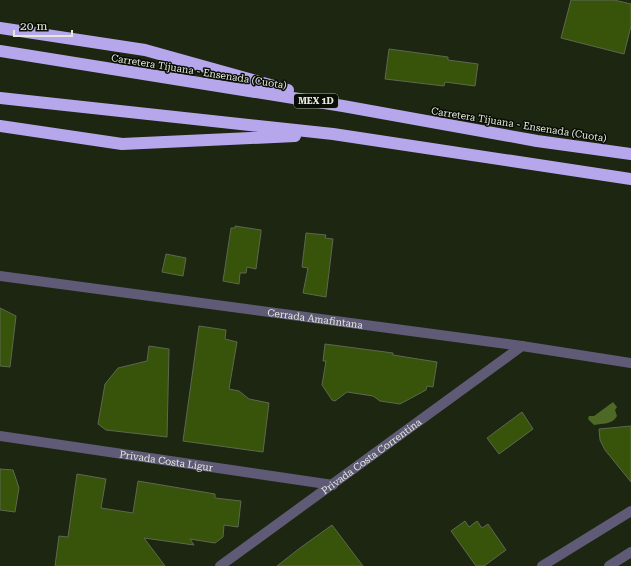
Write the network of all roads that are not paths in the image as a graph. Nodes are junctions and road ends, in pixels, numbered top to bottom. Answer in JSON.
{"nodes":[{"id":1,"x":0,"y":28,"type":"edge"},
{"id":2,"x":0,"y":51,"type":"edge"},
{"id":3,"x":0,"y":98,"type":"edge"},
{"id":4,"x":343,"y":106,"type":"junction"},
{"id":5,"x":0,"y":126,"type":"edge"},
{"id":6,"x":333,"y":134,"type":"junction"},
{"id":7,"x":631,"y":154,"type":"edge"},
{"id":8,"x":631,"y":179,"type":"edge"},
{"id":9,"x":0,"y":276,"type":"edge"},
{"id":10,"x":522,"y":346,"type":"junction"},
{"id":11,"x":631,"y":363,"type":"edge"},
{"id":12,"x":0,"y":436,"type":"edge"},
{"id":13,"x":333,"y":485,"type":"junction"},
{"id":14,"x":631,"y":511,"type":"edge"},
{"id":15,"x":631,"y":552,"type":"edge"},
{"id":16,"x":220,"y":566,"type":"edge"},
{"id":17,"x":542,"y":566,"type":"edge"},
{"id":18,"x":609,"y":566,"type":"edge"}],
"edges":[{"from":1,"to":4,"type":"highway"},
{"from":2,"to":4,"type":"highway","name":"Carretera Tijuana - Ensenada (Cuota)","number":"MEX 1D"},
{"from":3,"to":6,"type":"highway"},
{"from":4,"to":7,"type":"highway","name":"Carretera Tijuana - Ensenada (Cuota)","number":"MEX 1D"},
{"from":5,"to":6,"type":"highway"},
{"from":6,"to":8,"type":"highway"},
{"from":9,"to":10,"type":"street","name":"Cerrada Amafintana"},
{"from":10,"to":11,"type":"street","name":"Cerrada Amafintana"},
{"from":10,"to":13,"type":"street","name":"Privada Costa Correntina"},
{"from":12,"to":13,"type":"street","name":"Privada Costa Ligur"},
{"from":13,"to":16,"type":"street","name":"Privada Costa Correntina"},
{"from":14,"to":17,"type":"street"},
{"from":15,"to":18,"type":"street"}]}
